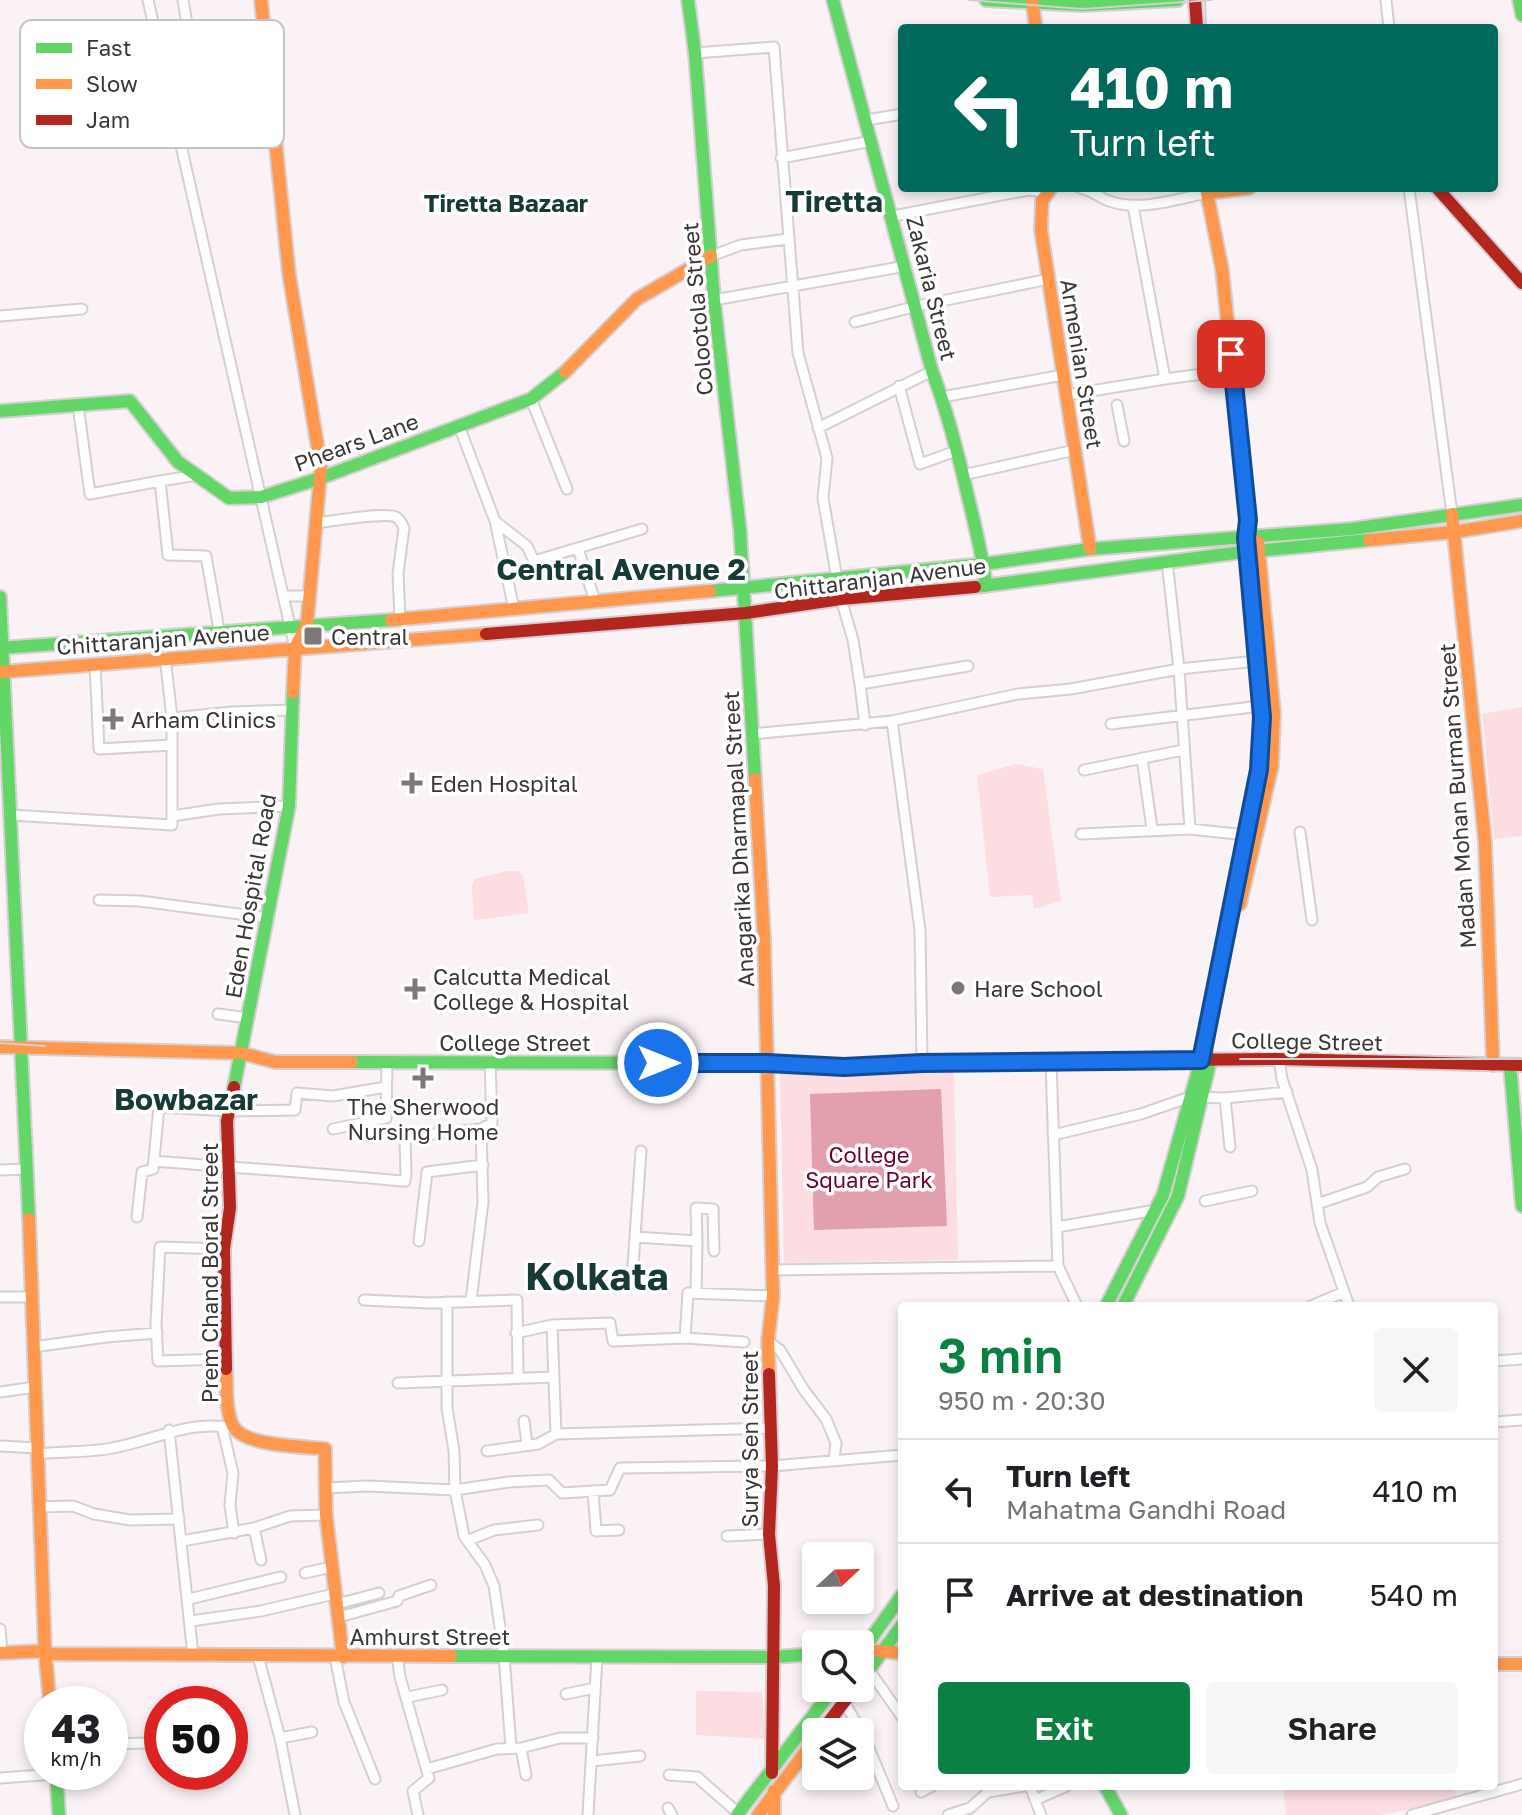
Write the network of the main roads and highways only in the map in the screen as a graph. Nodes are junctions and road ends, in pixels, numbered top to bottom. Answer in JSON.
{"nodes":[{"id":1,"x":261,"y":0,"type":"edge"},
{"id":2,"x":688,"y":0,"type":"edge"},
{"id":3,"x":833,"y":0,"type":"edge"},
{"id":4,"x":986,"y":0,"type":"edge"},
{"id":5,"x":1178,"y":0,"type":"edge"},
{"id":6,"x":1195,"y":0,"type":"edge"},
{"id":7,"x":1519,"y":0,"type":"edge"},
{"id":8,"x":1033,"y":2,"type":"edge"},
{"id":9,"x":1522,"y":15,"type":"edge"},
{"id":10,"x":263,"y":20,"type":"edge"},
{"id":11,"x":1036,"y":24,"type":"edge"},
{"id":12,"x":1197,"y":24,"type":"edge"},
{"id":13,"x":276,"y":148,"type":"edge"},
{"id":14,"x":1047,"y":192,"type":"edge"},
{"id":15,"x":1206,"y":192,"type":"edge"},
{"id":16,"x":1441,"y":192,"type":"edge"},
{"id":17,"x":711,"y":256,"type":"junction"},
{"id":18,"x":1522,"y":283,"type":"edge"},
{"id":19,"x":0,"y":411,"type":"edge"},
{"id":20,"x":318,"y":479,"type":"junction"},
{"id":21,"x":1522,"y":505,"type":"edge"},
{"id":22,"x":1452,"y":514,"type":"junction"},
{"id":23,"x":1522,"y":521,"type":"edge"},
{"id":24,"x":1454,"y":532,"type":"junction"},
{"id":25,"x":1259,"y":542,"type":"junction"},
{"id":26,"x":1090,"y":549,"type":"junction"},
{"id":27,"x":984,"y":564,"type":"junction"},
{"id":28,"x":986,"y":586,"type":"junction"},
{"id":29,"x":744,"y":588,"type":"junction"},
{"id":30,"x":0,"y":597,"type":"edge"},
{"id":31,"x":746,"y":613,"type":"junction"},
{"id":32,"x":307,"y":624,"type":"junction"},
{"id":33,"x":1,"y":648,"type":"edge"},
{"id":34,"x":295,"y":648,"type":"junction"},
{"id":35,"x":2,"y":671,"type":"edge"},
{"id":36,"x":0,"y":1047,"type":"edge"},
{"id":37,"x":22,"y":1047,"type":"junction"},
{"id":38,"x":241,"y":1053,"type":"junction"},
{"id":39,"x":1206,"y":1060,"type":"junction"},
{"id":40,"x":1493,"y":1061,"type":"junction"},
{"id":41,"x":767,"y":1063,"type":"junction"},
{"id":42,"x":1516,"y":1065,"type":"edge"},
{"id":43,"x":1195,"y":1098,"type":"junction"},
{"id":44,"x":1522,"y":1206,"type":"edge"},
{"id":45,"x":1108,"y":1302,"type":"edge"},
{"id":46,"x":1125,"y":1302,"type":"edge"},
{"id":47,"x":898,"y":1600,"type":"edge"},
{"id":48,"x":898,"y":1630,"type":"edge"},
{"id":49,"x":874,"y":1633,"type":"edge"},
{"id":50,"x":45,"y":1651,"type":"junction"},
{"id":51,"x":1,"y":1652,"type":"edge"},
{"id":52,"x":874,"y":1652,"type":"edge"},
{"id":53,"x":882,"y":1652,"type":"junction"},
{"id":54,"x":898,"y":1653,"type":"edge"},
{"id":55,"x":802,"y":1655,"type":"edge"},
{"id":56,"x":339,"y":1657,"type":"junction"},
{"id":57,"x":773,"y":1657,"type":"junction"},
{"id":58,"x":874,"y":1663,"type":"edge"},
{"id":59,"x":1498,"y":1664,"type":"edge"},
{"id":60,"x":1522,"y":1664,"type":"edge"},
{"id":61,"x":48,"y":1686,"type":"edge"},
{"id":62,"x":824,"y":1702,"type":"edge"},
{"id":63,"x":844,"y":1702,"type":"edge"},
{"id":64,"x":832,"y":1718,"type":"edge"},
{"id":65,"x":802,"y":1756,"type":"edge"},
{"id":66,"x":772,"y":1771,"type":"junction"},
{"id":67,"x":57,"y":1790,"type":"edge"},
{"id":68,"x":1107,"y":1790,"type":"edge"},
{"id":69,"x":774,"y":1793,"type":"junction"},
{"id":70,"x":738,"y":1814,"type":"edge"},
{"id":71,"x":59,"y":1815,"type":"edge"},
{"id":72,"x":758,"y":1815,"type":"edge"},
{"id":73,"x":774,"y":1815,"type":"edge"},
{"id":74,"x":1121,"y":1815,"type":"edge"}],
"edges":[{"from":1,"to":10,"type":"main road"},
{"from":2,"to":17,"type":"main road","name":"Colootola Street"},
{"from":3,"to":27,"type":"main road","name":"Zakaria Street"},
{"from":4,"to":8,"type":"main road"},
{"from":5,"to":8,"type":"main road"},
{"from":6,"to":12,"type":"main road"},
{"from":7,"to":9,"type":"main road"},
{"from":8,"to":11,"type":"main road"},
{"from":13,"to":20,"type":"main road"},
{"from":14,"to":26,"type":"main road","name":"Armenian Street"},
{"from":15,"to":25,"type":"main road"},
{"from":16,"to":18,"type":"main road"},
{"from":17,"to":20,"type":"main road","name":"Phears Lane"},
{"from":17,"to":29,"type":"main road","name":"Colootola Street"},
{"from":19,"to":20,"type":"main road","name":"Phears Lane"},
{"from":20,"to":32,"type":"main road"},
{"from":21,"to":22,"type":"main road"},
{"from":22,"to":24,"type":"main road","name":"Madan Mohan Burman Street"},
{"from":22,"to":25,"type":"main road"},
{"from":23,"to":24,"type":"main road","name":"Chittaranjan Avenue"},
{"from":24,"to":25,"type":"main road","name":"Chittaranjan Avenue"},
{"from":24,"to":40,"type":"main road","name":"Madan Mohan Burman Street"},
{"from":25,"to":26,"type":"main road"},
{"from":25,"to":28,"type":"main road","name":"Chittaranjan Avenue"},
{"from":25,"to":39,"type":"main road"},
{"from":25,"to":39,"type":"main road"},
{"from":26,"to":27,"type":"main road"},
{"from":27,"to":28,"type":"main road","name":"Zakaria Street"},
{"from":27,"to":29,"type":"main road"},
{"from":28,"to":31,"type":"main road","name":"Chittaranjan Avenue"},
{"from":29,"to":31,"type":"main road","name":"Colootola Street"},
{"from":29,"to":32,"type":"main road"},
{"from":30,"to":33,"type":"main road"},
{"from":31,"to":34,"type":"main road","name":"Chittaranjan Avenue"},
{"from":31,"to":41,"type":"main road","name":"Anagarika Dharmapal Street"},
{"from":32,"to":33,"type":"main road"},
{"from":32,"to":34,"type":"main road"},
{"from":33,"to":35,"type":"main road"},
{"from":34,"to":35,"type":"main road","name":"Chittaranjan Avenue"},
{"from":34,"to":38,"type":"main road","name":"Eden Hospital Road"},
{"from":35,"to":37,"type":"main road"},
{"from":36,"to":37,"type":"main road","name":"College Street"},
{"from":37,"to":38,"type":"main road","name":"College Street"},
{"from":37,"to":50,"type":"main road"},
{"from":38,"to":41,"type":"main road","name":"College Street"},
{"from":38,"to":56,"type":"main road","name":"Prem Chand Boral Street"},
{"from":39,"to":40,"type":"main road","name":"College Street"},
{"from":39,"to":41,"type":"main road","name":"College Street"},
{"from":39,"to":43,"type":"main road"},
{"from":40,"to":42,"type":"main road","name":"College Street"},
{"from":41,"to":57,"type":"main road","name":"Surya Sen Street"},
{"from":42,"to":44,"type":"main road"},
{"from":43,"to":45,"type":"main road"},
{"from":43,"to":46,"type":"main road"},
{"from":47,"to":49,"type":"main road"},
{"from":48,"to":53,"type":"main road"},
{"from":50,"to":51,"type":"main road","name":"Amhurst Street"},
{"from":50,"to":56,"type":"main road","name":"Amhurst Street"},
{"from":50,"to":61,"type":"main road"},
{"from":52,"to":53,"type":"main road"},
{"from":53,"to":54,"type":"main road"},
{"from":53,"to":58,"type":"main road"},
{"from":55,"to":57,"type":"main road","name":"Amhurst Street"},
{"from":56,"to":57,"type":"main road","name":"Amhurst Street"},
{"from":57,"to":66,"type":"main road","name":"Surya Sen Street"},
{"from":59,"to":60,"type":"main road"},
{"from":62,"to":66,"type":"main road"},
{"from":63,"to":64,"type":"main road"},
{"from":65,"to":69,"type":"main road"},
{"from":66,"to":69,"type":"main road","name":"Surya Sen Street"},
{"from":66,"to":70,"type":"main road"},
{"from":67,"to":71,"type":"main road"},
{"from":68,"to":74,"type":"main road"},
{"from":69,"to":72,"type":"main road"},
{"from":69,"to":73,"type":"main road","name":"Surya Sen Street"}]}
